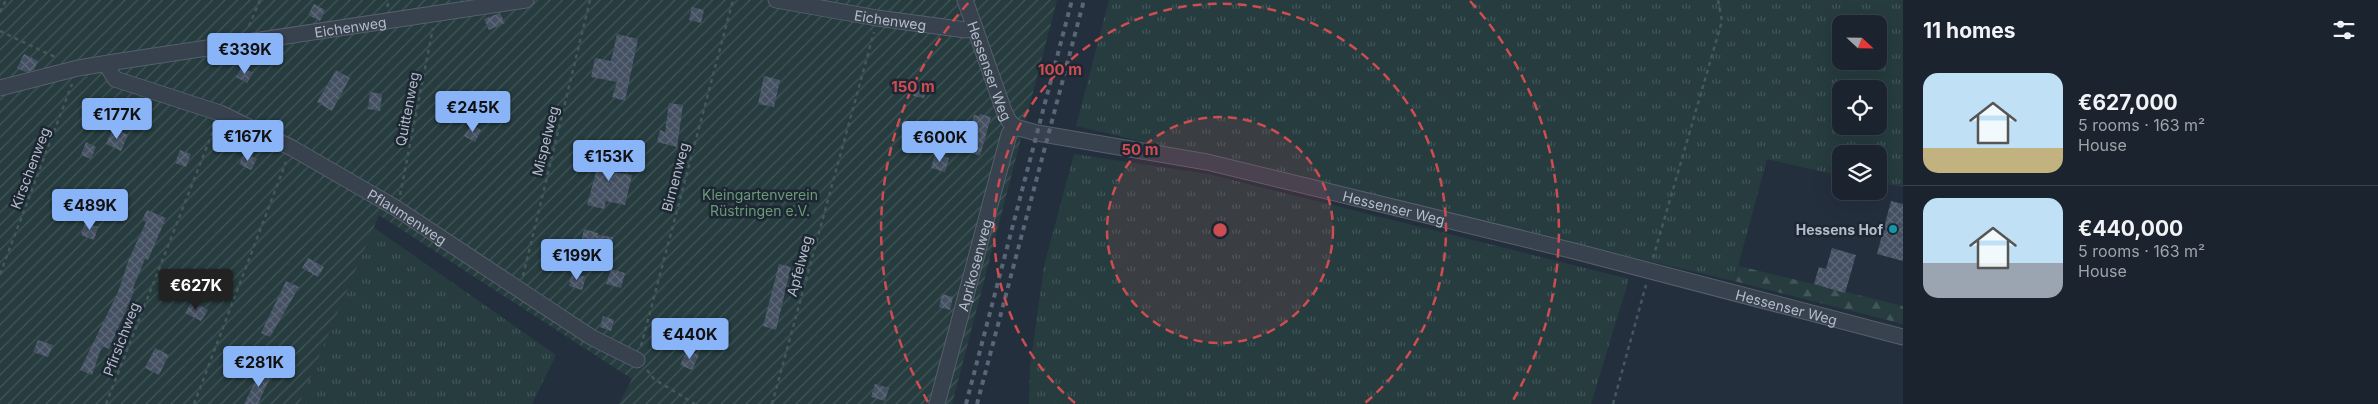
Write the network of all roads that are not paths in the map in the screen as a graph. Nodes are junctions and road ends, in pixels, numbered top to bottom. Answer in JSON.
{"nodes":[{"id":1,"x":526,"y":0,"type":"edge"},
{"id":2,"x":776,"y":0,"type":"edge"},
{"id":3,"x":965,"y":0,"type":"edge"},
{"id":4,"x":975,"y":28,"type":"junction"},
{"id":5,"x":106,"y":64,"type":"junction"},
{"id":6,"x":0,"y":88,"type":"edge"},
{"id":7,"x":1015,"y":127,"type":"junction"},
{"id":8,"x":1903,"y":336,"type":"edge"},
{"id":9,"x":637,"y":360,"type":"road end"},
{"id":10,"x":937,"y":404,"type":"edge"}],
"edges":[{"from":1,"to":5,"type":"street","name":"Eichenweg"},
{"from":2,"to":4,"type":"street","name":"Eichenweg"},
{"from":3,"to":4,"type":"street","name":"Hessenser Weg"},
{"from":4,"to":7,"type":"street","name":"Hessenser Weg"},
{"from":5,"to":6,"type":"street","name":"Eichenweg"},
{"from":5,"to":9,"type":"street","name":"Pflaumenweg"},
{"from":7,"to":8,"type":"street","name":"Hessenser Weg"},
{"from":7,"to":10,"type":"street","name":"Aprikosenweg"}]}
